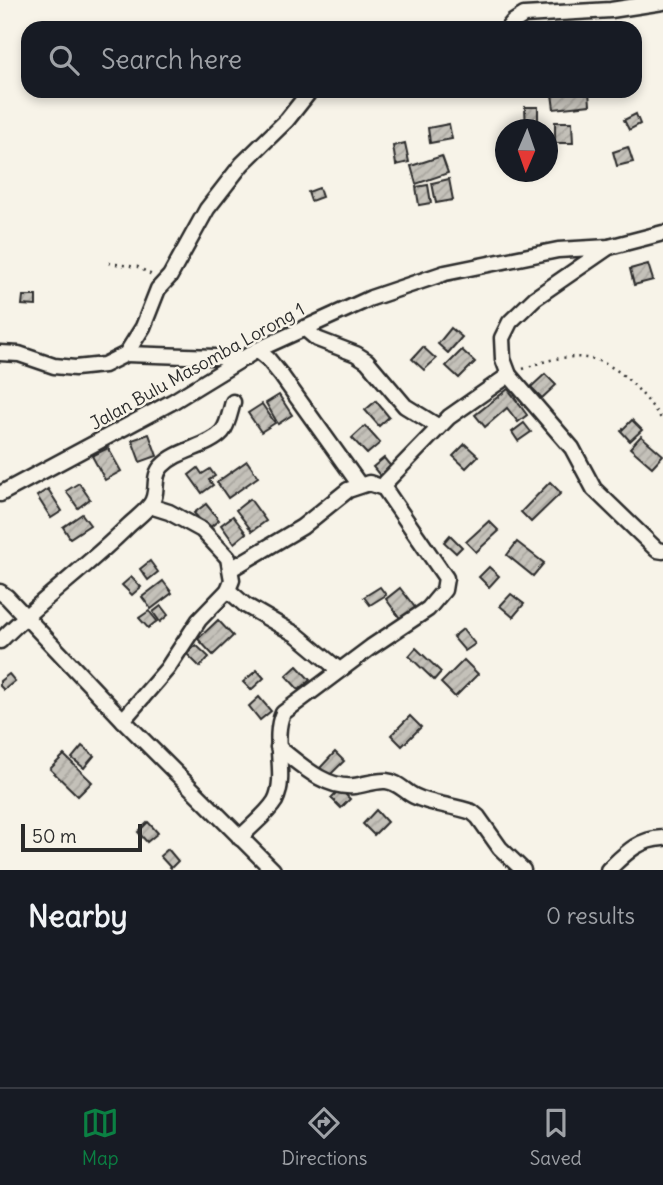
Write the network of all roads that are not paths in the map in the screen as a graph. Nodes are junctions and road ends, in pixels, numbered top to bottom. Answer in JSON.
{"nodes":[{"id":1,"x":663,"y":2,"type":"edge"},
{"id":2,"x":515,"y":21,"type":"edge"},
{"id":3,"x":304,"y":98,"type":"edge"},
{"id":4,"x":663,"y":233,"type":"edge"},
{"id":5,"x":609,"y":247,"type":"junction"},
{"id":6,"x":304,"y":328,"type":"junction"},
{"id":7,"x":0,"y":353,"type":"edge"},
{"id":8,"x":127,"y":354,"type":"junction"},
{"id":9,"x":252,"y":354,"type":"junction"},
{"id":10,"x":509,"y":376,"type":"junction"},
{"id":11,"x":233,"y":402,"type":"dead end"},
{"id":12,"x":439,"y":427,"type":"junction"},
{"id":13,"x":359,"y":484,"type":"junction"},
{"id":14,"x":384,"y":488,"type":"junction"},
{"id":15,"x":0,"y":494,"type":"edge"},
{"id":16,"x":150,"y":506,"type":"junction"},
{"id":17,"x":663,"y":551,"type":"edge"},
{"id":18,"x":231,"y":569,"type":"junction"},
{"id":19,"x":228,"y":590,"type":"junction"},
{"id":20,"x":0,"y":592,"type":"edge"},
{"id":21,"x":23,"y":617,"type":"junction"},
{"id":22,"x":0,"y":641,"type":"edge"},
{"id":23,"x":339,"y":670,"type":"junction"},
{"id":24,"x":123,"y":720,"type":"junction"},
{"id":25,"x":278,"y":747,"type":"junction"},
{"id":26,"x":240,"y":838,"type":"junction"},
{"id":27,"x":663,"y":838,"type":"edge"},
{"id":28,"x":273,"y":870,"type":"edge"},
{"id":29,"x":523,"y":870,"type":"edge"},
{"id":30,"x":608,"y":870,"type":"edge"}],
"edges":[{"from":1,"to":2,"type":"street"},
{"from":3,"to":8,"type":"street"},
{"from":4,"to":5,"type":"street","name":"Jalan Bulu Masomba Lorong 1"},
{"from":5,"to":6,"type":"street","name":"Jalan Bulu Masomba Lorong 1"},
{"from":5,"to":10,"type":"street"},
{"from":6,"to":9,"type":"street","name":"Jalan Bulu Masomba Lorong 1"},
{"from":6,"to":12,"type":"street"},
{"from":7,"to":8,"type":"street"},
{"from":8,"to":9,"type":"street"},
{"from":9,"to":13,"type":"street"},
{"from":9,"to":15,"type":"street","name":"Jalan Bulu Masomba Lorong 1"},
{"from":10,"to":12,"type":"street"},
{"from":10,"to":17,"type":"street"},
{"from":11,"to":16,"type":"street"},
{"from":12,"to":14,"type":"street"},
{"from":13,"to":14,"type":"street"},
{"from":13,"to":18,"type":"street"},
{"from":14,"to":23,"type":"street"},
{"from":16,"to":18,"type":"street"},
{"from":16,"to":21,"type":"street"},
{"from":18,"to":19,"type":"street"},
{"from":19,"to":23,"type":"street"},
{"from":19,"to":24,"type":"street"},
{"from":20,"to":21,"type":"street"},
{"from":21,"to":22,"type":"street"},
{"from":21,"to":24,"type":"street"},
{"from":23,"to":25,"type":"street"},
{"from":24,"to":26,"type":"street"},
{"from":25,"to":26,"type":"street"},
{"from":25,"to":29,"type":"street"},
{"from":26,"to":28,"type":"street"},
{"from":27,"to":30,"type":"street"}]}
